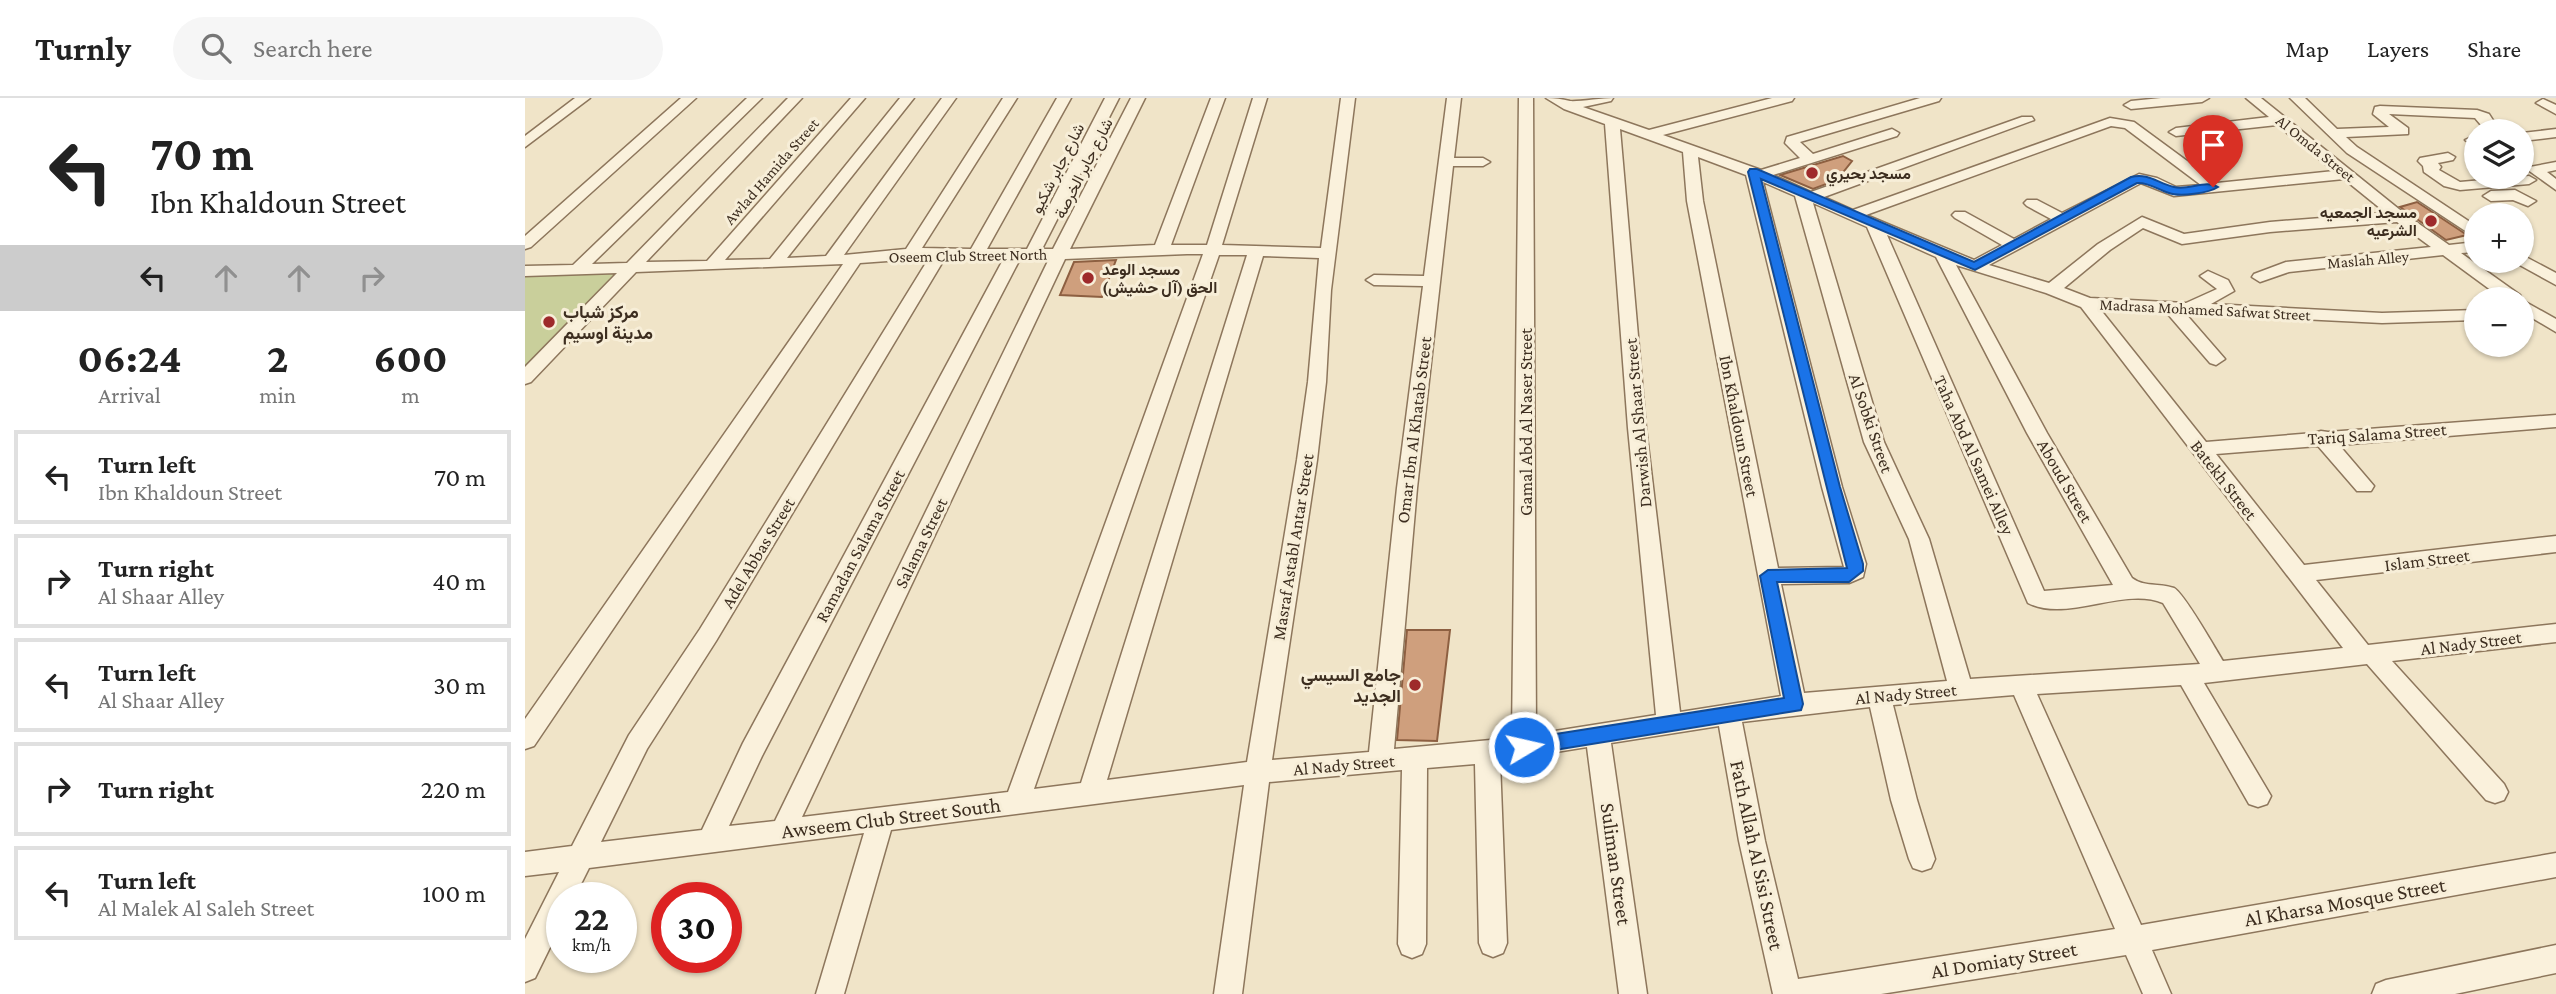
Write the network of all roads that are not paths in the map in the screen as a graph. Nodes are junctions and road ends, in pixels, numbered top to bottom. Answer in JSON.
{"nodes":[{"id":1,"x":583,"y":98,"type":"edge"},
{"id":2,"x":689,"y":98,"type":"edge"},
{"id":3,"x":755,"y":98,"type":"edge"},
{"id":4,"x":795,"y":98,"type":"edge"},
{"id":5,"x":858,"y":98,"type":"edge"},
{"id":6,"x":907,"y":98,"type":"edge"},
{"id":7,"x":949,"y":98,"type":"edge"},
{"id":8,"x":1010,"y":98,"type":"edge"},
{"id":9,"x":1064,"y":98,"type":"edge"},
{"id":10,"x":1112,"y":98,"type":"edge"},
{"id":11,"x":1138,"y":98,"type":"edge"},
{"id":12,"x":1218,"y":98,"type":"edge"},
{"id":13,"x":1260,"y":98,"type":"edge"},
{"id":14,"x":1348,"y":98,"type":"edge"},
{"id":15,"x":1454,"y":98,"type":"edge"},
{"id":16,"x":1526,"y":98,"type":"edge"},
{"id":17,"x":1553,"y":98,"type":"edge"},
{"id":18,"x":1606,"y":98,"type":"edge"},
{"id":19,"x":1787,"y":98,"type":"edge"},
{"id":20,"x":1934,"y":98,"type":"edge"},
{"id":21,"x":2202,"y":98,"type":"edge"},
{"id":22,"x":2253,"y":98,"type":"edge"},
{"id":23,"x":2297,"y":98,"type":"edge"},
{"id":24,"x":2131,"y":105,"type":"dead end"},
{"id":25,"x":1569,"y":106,"type":"junction"},
{"id":26,"x":2485,"y":119,"type":"edge"},
{"id":27,"x":2027,"y":120,"type":"dead end"},
{"id":28,"x":2282,"y":120,"type":"junction"},
{"id":29,"x":1612,"y":121,"type":"junction"},
{"id":30,"x":2176,"y":132,"type":"dead end"},
{"id":31,"x":1892,"y":133,"type":"dead end"},
{"id":32,"x":2332,"y":133,"type":"junction"},
{"id":33,"x":1652,"y":134,"type":"junction"},
{"id":34,"x":2556,"y":134,"type":"edge"},
{"id":35,"x":2534,"y":136,"type":"edge"},
{"id":36,"x":525,"y":143,"type":"edge"},
{"id":37,"x":1690,"y":148,"type":"junction"},
{"id":38,"x":2352,"y":150,"type":"junction"},
{"id":39,"x":2322,"y":152,"type":"junction"},
{"id":40,"x":1809,"y":158,"type":"junction"},
{"id":41,"x":2448,"y":158,"type":"dead end"},
{"id":42,"x":1448,"y":162,"type":"junction"},
{"id":43,"x":1483,"y":162,"type":"dead end"},
{"id":44,"x":2556,"y":166,"type":"edge"},
{"id":45,"x":1757,"y":173,"type":"junction"},
{"id":46,"x":2349,"y":174,"type":"junction"},
{"id":47,"x":2464,"y":186,"type":"edge"},
{"id":48,"x":2556,"y":186,"type":"edge"},
{"id":49,"x":2213,"y":187,"type":"junction"},
{"id":50,"x":2470,"y":189,"type":"edge"},
{"id":51,"x":1807,"y":195,"type":"junction"},
{"id":52,"x":2479,"y":196,"type":"junction"},
{"id":53,"x":2423,"y":199,"type":"junction"},
{"id":54,"x":2528,"y":201,"type":"dead end"},
{"id":55,"x":2032,"y":204,"type":"dead end"},
{"id":56,"x":1960,"y":215,"type":"dead end"},
{"id":57,"x":2399,"y":217,"type":"junction"},
{"id":58,"x":1864,"y":218,"type":"junction"},
{"id":59,"x":2063,"y":219,"type":"junction"},
{"id":60,"x":2464,"y":225,"type":"edge"},
{"id":61,"x":525,"y":244,"type":"edge"},
{"id":62,"x":2014,"y":245,"type":"junction"},
{"id":63,"x":2464,"y":249,"type":"edge"},
{"id":64,"x":1161,"y":250,"type":"junction"},
{"id":65,"x":1213,"y":250,"type":"junction"},
{"id":66,"x":1256,"y":251,"type":"junction"},
{"id":67,"x":2446,"y":252,"type":"junction"},
{"id":68,"x":911,"y":253,"type":"junction"},
{"id":69,"x":940,"y":253,"type":"junction"},
{"id":70,"x":1328,"y":253,"type":"junction"},
{"id":71,"x":1942,"y":253,"type":"junction"},
{"id":72,"x":977,"y":254,"type":"junction"},
{"id":73,"x":1023,"y":254,"type":"junction"},
{"id":74,"x":1059,"y":254,"type":"junction"},
{"id":75,"x":854,"y":260,"type":"junction"},
{"id":76,"x":831,"y":261,"type":"junction"},
{"id":77,"x":774,"y":264,"type":"junction"},
{"id":78,"x":2534,"y":264,"type":"edge"},
{"id":79,"x":711,"y":266,"type":"junction"},
{"id":80,"x":1975,"y":266,"type":"junction"},
{"id":81,"x":2556,"y":266,"type":"edge"},
{"id":82,"x":2534,"y":267,"type":"edge"},
{"id":83,"x":631,"y":269,"type":"junction"},
{"id":84,"x":578,"y":270,"type":"junction"},
{"id":85,"x":525,"y":271,"type":"edge"},
{"id":86,"x":2208,"y":276,"type":"dead end"},
{"id":87,"x":2260,"y":277,"type":"dead end"},
{"id":88,"x":1374,"y":280,"type":"dead end"},
{"id":89,"x":2556,"y":280,"type":"edge"},
{"id":90,"x":1432,"y":281,"type":"junction"},
{"id":91,"x":2497,"y":287,"type":"edge"},
{"id":92,"x":2052,"y":289,"type":"junction"},
{"id":93,"x":2088,"y":303,"type":"junction"},
{"id":94,"x":2171,"y":307,"type":"junction"},
{"id":95,"x":2189,"y":308,"type":"junction"},
{"id":96,"x":2464,"y":315,"type":"edge"},
{"id":97,"x":2534,"y":315,"type":"edge"},
{"id":98,"x":2556,"y":327,"type":"edge"},
{"id":99,"x":2216,"y":359,"type":"dead end"},
{"id":100,"x":525,"y":378,"type":"edge"},
{"id":101,"x":2556,"y":421,"type":"edge"},
{"id":102,"x":2321,"y":438,"type":"junction"},
{"id":103,"x":2199,"y":449,"type":"junction"},
{"id":104,"x":2364,"y":486,"type":"dead end"},
{"id":105,"x":2556,"y":544,"type":"edge"},
{"id":106,"x":2298,"y":574,"type":"junction"},
{"id":107,"x":1768,"y":576,"type":"junction"},
{"id":108,"x":2133,"y":591,"type":"junction"},
{"id":109,"x":2556,"y":633,"type":"edge"},
{"id":110,"x":2367,"y":655,"type":"junction"},
{"id":111,"x":2217,"y":672,"type":"junction"},
{"id":112,"x":2187,"y":675,"type":"junction"},
{"id":113,"x":2022,"y":686,"type":"junction"},
{"id":114,"x":1961,"y":690,"type":"junction"},
{"id":115,"x":1879,"y":696,"type":"junction"},
{"id":116,"x":1794,"y":704,"type":"junction"},
{"id":117,"x":1729,"y":715,"type":"junction"},
{"id":118,"x":1669,"y":724,"type":"junction"},
{"id":119,"x":1598,"y":735,"type":"junction"},
{"id":120,"x":525,"y":739,"type":"edge"},
{"id":121,"x":1524,"y":747,"type":"junction"},
{"id":122,"x":1487,"y":752,"type":"junction"},
{"id":123,"x":1415,"y":760,"type":"junction"},
{"id":124,"x":1380,"y":763,"type":"junction"},
{"id":125,"x":1258,"y":772,"type":"junction"},
{"id":126,"x":2495,"y":792,"type":"dead end"},
{"id":127,"x":1090,"y":793,"type":"junction"},
{"id":128,"x":2257,"y":796,"type":"dead end"},
{"id":129,"x":1017,"y":802,"type":"junction"},
{"id":130,"x":881,"y":819,"type":"junction"},
{"id":131,"x":783,"y":831,"type":"junction"},
{"id":132,"x":710,"y":840,"type":"junction"},
{"id":133,"x":583,"y":855,"type":"junction"},
{"id":134,"x":1921,"y":859,"type":"dead end"},
{"id":135,"x":525,"y":864,"type":"edge"},
{"id":136,"x":2556,"y":865,"type":"edge"},
{"id":137,"x":2133,"y":940,"type":"junction"},
{"id":138,"x":1493,"y":943,"type":"dead end"},
{"id":139,"x":1412,"y":944,"type":"dead end"},
{"id":140,"x":2556,"y":959,"type":"edge"},
{"id":141,"x":525,"y":968,"type":"edge"},
{"id":142,"x":830,"y":994,"type":"edge"},
{"id":143,"x":1228,"y":994,"type":"edge"},
{"id":144,"x":1633,"y":994,"type":"edge"},
{"id":145,"x":1789,"y":994,"type":"edge"},
{"id":146,"x":2157,"y":994,"type":"edge"},
{"id":147,"x":2386,"y":994,"type":"edge"}],
"edges":[{"from":1,"to":36,"type":"street"},
{"from":2,"to":61,"type":"street"},
{"from":3,"to":84,"type":"street"},
{"from":4,"to":83,"type":"street"},
{"from":5,"to":79,"type":"street","name":"Awlad Hamida Street"},
{"from":6,"to":77,"type":"street"},
{"from":7,"to":76,"type":"street"},
{"from":8,"to":68,"type":"street"},
{"from":9,"to":72,"type":"street"},
{"from":10,"to":73,"type":"street","name":"شارع جابر شكيو"},
{"from":11,"to":74,"type":"street","name":"شارع جابر الخرصة"},
{"from":12,"to":64,"type":"street"},
{"from":13,"to":65,"type":"street"},
{"from":14,"to":70,"type":"street","name":"Masraf Astabl Antar Street"},
{"from":15,"to":42,"type":"street","name":"Omar Ibn Al Khatab Street"},
{"from":16,"to":121,"type":"street","name":"Gamal Abd Al Naser Street"},
{"from":17,"to":25,"type":"street","name":"Madrasa Mohamed Safwat Street"},
{"from":18,"to":25,"type":"street"},
{"from":19,"to":33,"type":"street"},
{"from":20,"to":40,"type":"street"},
{"from":21,"to":24,"type":"street"},
{"from":22,"to":28,"type":"street","name":"Al Omda Street"},
{"from":23,"to":32,"type":"street","name":"Al Omda Street"},
{"from":25,"to":29,"type":"street","name":"Madrasa Mohamed Safwat Street"},
{"from":26,"to":32,"type":"street"},
{"from":27,"to":51,"type":"street"},
{"from":28,"to":30,"type":"street"},
{"from":28,"to":39,"type":"street","name":"Al Omda Street"},
{"from":29,"to":33,"type":"street","name":"Madrasa Mohamed Safwat Street"},
{"from":29,"to":118,"type":"street","name":"Darwish Al Shaar Street"},
{"from":31,"to":40,"type":"street"},
{"from":32,"to":38,"type":"street","name":"Al Omda Street"},
{"from":33,"to":37,"type":"street","name":"Madrasa Mohamed Safwat Street"},
{"from":34,"to":35,"type":"street"},
{"from":37,"to":45,"type":"street","name":"Madrasa Mohamed Safwat Street"},
{"from":37,"to":107,"type":"street","name":"Ibn Khaldoun Street"},
{"from":38,"to":39,"type":"street"},
{"from":38,"to":53,"type":"street","name":"Al Omda Street"},
{"from":39,"to":46,"type":"street","name":"Al Omda Street"},
{"from":40,"to":45,"type":"street"},
{"from":41,"to":47,"type":"street"},
{"from":42,"to":43,"type":"street"},
{"from":42,"to":90,"type":"street","name":"Omar Ibn Al Khatab Street"},
{"from":44,"to":48,"type":"street"},
{"from":45,"to":51,"type":"street","name":"Madrasa Mohamed Safwat Street"},
{"from":45,"to":107,"type":"street"},
{"from":46,"to":49,"type":"street"},
{"from":46,"to":57,"type":"street","name":"Al Omda Street"},
{"from":49,"to":58,"type":"street"},
{"from":49,"to":59,"type":"street"},
{"from":50,"to":52,"type":"street"},
{"from":51,"to":58,"type":"street","name":"Madrasa Mohamed Safwat Street"},
{"from":51,"to":114,"type":"street","name":"Al Sobki Street"},
{"from":52,"to":53,"type":"street"},
{"from":52,"to":54,"type":"street"},
{"from":53,"to":60,"type":"street","name":"Al Omda Street"},
{"from":55,"to":59,"type":"street"},
{"from":56,"to":62,"type":"street"},
{"from":57,"to":67,"type":"street","name":"Al Omda Street"},
{"from":57,"to":92,"type":"street"},
{"from":58,"to":71,"type":"street","name":"Madrasa Mohamed Safwat Street"},
{"from":58,"to":108,"type":"street","name":"Taha Abd Al Samei Alley"},
{"from":59,"to":62,"type":"street"},
{"from":62,"to":80,"type":"street"},
{"from":63,"to":67,"type":"street","name":"Maslah Alley"},
{"from":64,"to":65,"type":"street","name":"Oseem Club Street North"},
{"from":64,"to":74,"type":"street","name":"Oseem Club Street North"},
{"from":65,"to":66,"type":"street","name":"Oseem Club Street North"},
{"from":65,"to":129,"type":"street"},
{"from":66,"to":70,"type":"street","name":"Oseem Club Street North"},
{"from":66,"to":127,"type":"street"},
{"from":67,"to":87,"type":"street","name":"Maslah Alley"},
{"from":67,"to":91,"type":"street","name":"Al Omda Street"},
{"from":68,"to":69,"type":"street","name":"Oseem Club Street North"},
{"from":68,"to":75,"type":"street","name":"Oseem Club Street North"},
{"from":69,"to":72,"type":"street","name":"Oseem Club Street North"},
{"from":69,"to":133,"type":"street","name":"Adel Abbas Street"},
{"from":70,"to":125,"type":"street","name":"Masraf Astabl Antar Street"},
{"from":71,"to":80,"type":"street","name":"Madrasa Mohamed Safwat Street"},
{"from":71,"to":108,"type":"street","name":"Aboud Street"},
{"from":72,"to":73,"type":"street","name":"Oseem Club Street North"},
{"from":73,"to":74,"type":"street","name":"Oseem Club Street North"},
{"from":73,"to":132,"type":"street","name":"Ramadan Salama Street"},
{"from":74,"to":131,"type":"street","name":"Salama Street"},
{"from":75,"to":76,"type":"street","name":"Oseem Club Street North"},
{"from":75,"to":120,"type":"street"},
{"from":76,"to":77,"type":"street","name":"Oseem Club Street North"},
{"from":77,"to":79,"type":"street","name":"Oseem Club Street North"},
{"from":78,"to":81,"type":"street"},
{"from":79,"to":83,"type":"street","name":"Oseem Club Street North"},
{"from":80,"to":92,"type":"street","name":"Madrasa Mohamed Safwat Street"},
{"from":82,"to":89,"type":"street"},
{"from":83,"to":84,"type":"street","name":"Oseem Club Street North"},
{"from":83,"to":100,"type":"street"},
{"from":84,"to":85,"type":"street","name":"Oseem Club Street North"},
{"from":86,"to":95,"type":"street"},
{"from":88,"to":90,"type":"street"},
{"from":90,"to":124,"type":"street","name":"Omar Ibn Al Khatab Street"},
{"from":92,"to":93,"type":"street","name":"Madrasa Mohamed Safwat Street"},
{"from":93,"to":94,"type":"street","name":"Madrasa Mohamed Safwat Street"},
{"from":93,"to":103,"type":"street","name":"Batekh Street"},
{"from":94,"to":95,"type":"street","name":"Madrasa Mohamed Safwat Street"},
{"from":94,"to":99,"type":"street"},
{"from":95,"to":96,"type":"street","name":"Madrasa Mohamed Safwat Street"},
{"from":97,"to":98,"type":"street"},
{"from":101,"to":102,"type":"street","name":"Tariq Salama Street"},
{"from":102,"to":103,"type":"street","name":"Tariq Salama Street"},
{"from":102,"to":104,"type":"street"},
{"from":103,"to":106,"type":"street","name":"Batekh Street"},
{"from":105,"to":106,"type":"street","name":"Islam Street"},
{"from":106,"to":110,"type":"street","name":"Batekh Street"},
{"from":107,"to":116,"type":"street","name":"Ibn Khaldoun Street"},
{"from":108,"to":111,"type":"street"},
{"from":109,"to":110,"type":"street","name":"Al Nady Street"},
{"from":110,"to":111,"type":"street","name":"Al Nady Street"},
{"from":110,"to":126,"type":"street","name":"Batekh Street"},
{"from":111,"to":112,"type":"street","name":"Al Nady Street"},
{"from":112,"to":113,"type":"street","name":"Al Nady Street"},
{"from":112,"to":128,"type":"street"},
{"from":113,"to":114,"type":"street","name":"Al Nady Street"},
{"from":113,"to":137,"type":"street"},
{"from":114,"to":115,"type":"street","name":"Al Nady Street"},
{"from":115,"to":116,"type":"street","name":"Al Nady Street"},
{"from":115,"to":134,"type":"street"},
{"from":116,"to":117,"type":"street","name":"Al Nady Street"},
{"from":117,"to":118,"type":"street","name":"Al Nady Street"},
{"from":117,"to":145,"type":"street","name":"Fath Allah Al Sisi Street"},
{"from":118,"to":119,"type":"street","name":"Al Nady Street"},
{"from":119,"to":121,"type":"street","name":"Al Nady Street"},
{"from":119,"to":144,"type":"street","name":"Suliman Street"},
{"from":121,"to":122,"type":"street","name":"Al Nady Street"},
{"from":122,"to":123,"type":"street","name":"Al Nady Street"},
{"from":122,"to":138,"type":"street"},
{"from":123,"to":124,"type":"street","name":"Al Nady Street"},
{"from":123,"to":139,"type":"street"},
{"from":124,"to":125,"type":"street","name":"Al Nady Street"},
{"from":125,"to":127,"type":"street","name":"Awseem Club Street South"},
{"from":125,"to":143,"type":"street","name":"Masraf Astabl Antar Street"},
{"from":127,"to":129,"type":"street","name":"Awseem Club Street South"},
{"from":129,"to":130,"type":"street","name":"Awseem Club Street South"},
{"from":130,"to":131,"type":"street","name":"Awseem Club Street South"},
{"from":130,"to":142,"type":"street"},
{"from":131,"to":132,"type":"street","name":"Awseem Club Street South"},
{"from":132,"to":133,"type":"street","name":"Awseem Club Street South"},
{"from":133,"to":135,"type":"street","name":"Awseem Club Street South"},
{"from":133,"to":141,"type":"street","name":"Adel Abbas Street"},
{"from":136,"to":137,"type":"street","name":"Al Kharsa Mosque Street"},
{"from":137,"to":145,"type":"street","name":"Al Domiaty Street"},
{"from":137,"to":146,"type":"street"},
{"from":140,"to":147,"type":"street"}]}
